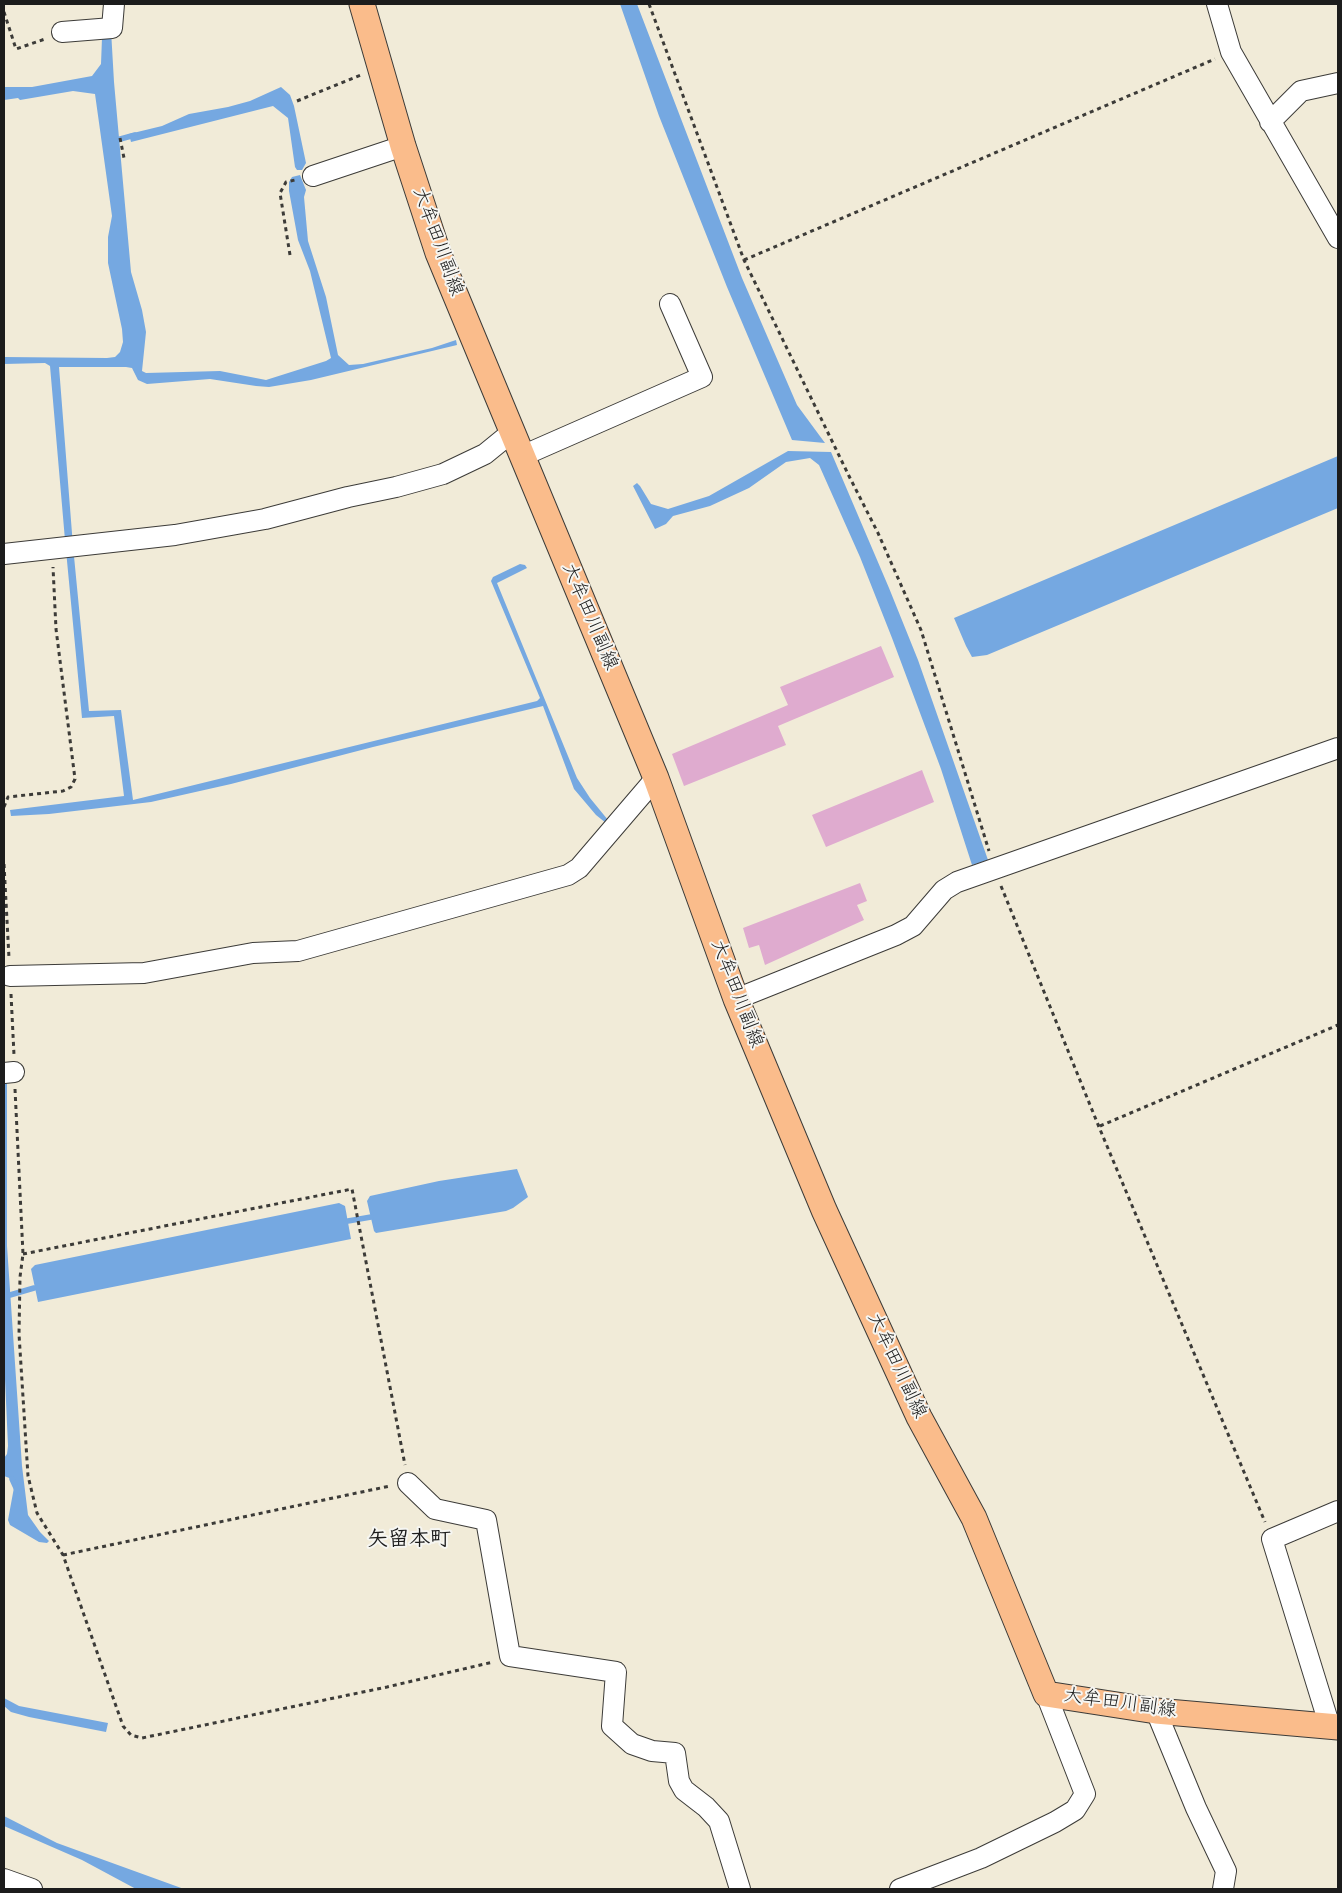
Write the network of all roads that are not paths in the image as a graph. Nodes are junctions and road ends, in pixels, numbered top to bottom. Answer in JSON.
{"nodes":[{"id":1,"x":114,"y":4,"type":"edge"},
{"id":2,"x":362,"y":4,"type":"edge"},
{"id":3,"x":1218,"y":4,"type":"edge"},
{"id":4,"x":62,"y":32,"type":"road end"},
{"id":5,"x":1338,"y":83,"type":"edge"},
{"id":6,"x":1270,"y":122,"type":"junction"},
{"id":7,"x":403,"y":146,"type":"junction"},
{"id":8,"x":313,"y":176,"type":"road end"},
{"id":9,"x":1338,"y":238,"type":"edge"},
{"id":10,"x":670,"y":304,"type":"dead end"},
{"id":11,"x":512,"y":432,"type":"junction"},
{"id":12,"x":522,"y":456,"type":"junction"},
{"id":13,"x":4,"y":554,"type":"edge"},
{"id":14,"x":1338,"y":748,"type":"edge"},
{"id":15,"x":656,"y":778,"type":"junction"},
{"id":16,"x":10,"y":976,"type":"road end"},
{"id":17,"x":736,"y":999,"type":"junction"},
{"id":18,"x":408,"y":1483,"type":"road end"},
{"id":19,"x":1338,"y":1511,"type":"edge"},
{"id":20,"x":1046,"y":1694,"type":"junction"},
{"id":21,"x":1156,"y":1711,"type":"junction"},
{"id":22,"x":1334,"y":1727,"type":"edge"},
{"id":23,"x":4,"y":1879,"type":"edge"},
{"id":24,"x":32,"y":1889,"type":"edge"},
{"id":25,"x":740,"y":1889,"type":"edge"},
{"id":26,"x":900,"y":1889,"type":"edge"},
{"id":27,"x":1223,"y":1889,"type":"edge"}],
"edges":[{"from":1,"to":4,"type":"street"},
{"from":2,"to":7,"type":"main road","name":"大牟田川副線"},
{"from":3,"to":6,"type":"street"},
{"from":5,"to":6,"type":"street"},
{"from":6,"to":9,"type":"street"},
{"from":7,"to":8,"type":"street"},
{"from":7,"to":11,"type":"main road","name":"大牟田川副線"},
{"from":10,"to":12,"type":"street"},
{"from":11,"to":12,"type":"main road","name":"大牟田川副線"},
{"from":11,"to":13,"type":"street"},
{"from":12,"to":15,"type":"main road","name":"大牟田川副線"},
{"from":14,"to":17,"type":"street"},
{"from":15,"to":16,"type":"street"},
{"from":15,"to":17,"type":"main road","name":"大牟田川副線"},
{"from":17,"to":20,"type":"main road","name":"大牟田川副線"},
{"from":18,"to":25,"type":"street"},
{"from":19,"to":22,"type":"street"},
{"from":20,"to":21,"type":"main road","name":"大牟田川副線"},
{"from":20,"to":26,"type":"street"},
{"from":21,"to":22,"type":"main road","name":"大牟田川副線"},
{"from":21,"to":27,"type":"street"},
{"from":23,"to":24,"type":"street"}]}
